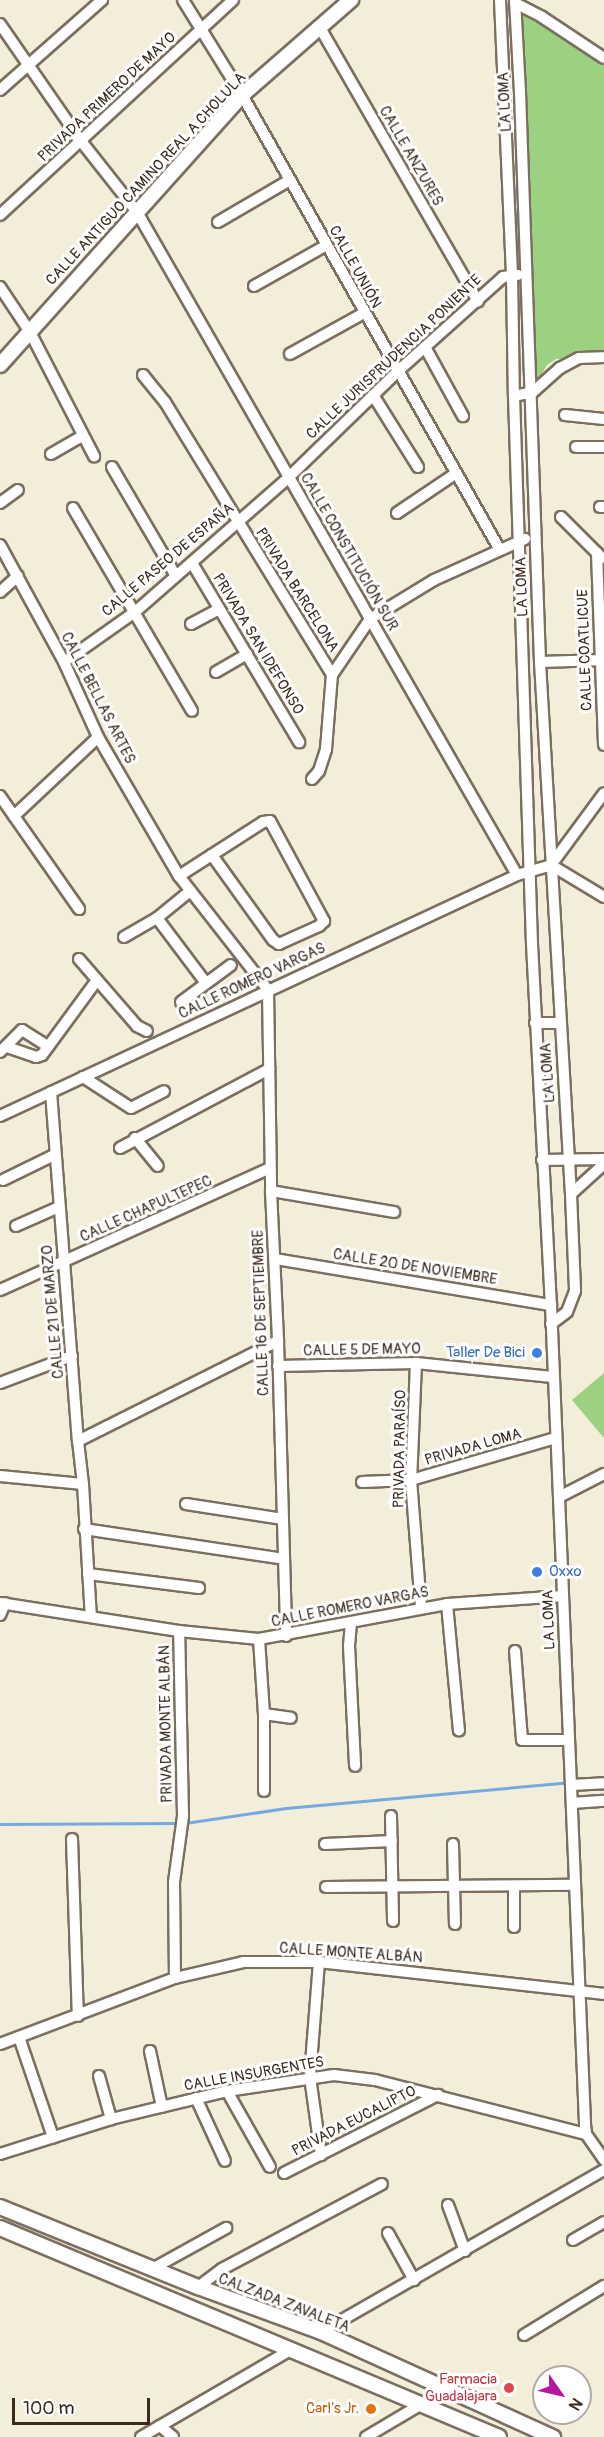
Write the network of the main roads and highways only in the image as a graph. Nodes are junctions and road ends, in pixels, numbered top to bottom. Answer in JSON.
{"nodes":[{"id":1,"x":351,"y":0,"type":"edge"},
{"id":2,"x":0,"y":365,"type":"edge"},
{"id":3,"x":0,"y":2207,"type":"edge"},
{"id":4,"x":0,"y":2228,"type":"edge"},
{"id":5,"x":349,"y":2346,"type":"junction"},
{"id":6,"x":338,"y":2370,"type":"junction"},
{"id":7,"x":499,"y":2437,"type":"edge"},
{"id":8,"x":553,"y":2437,"type":"edge"}],
"edges":[{"from":1,"to":2,"type":"main road","name":"CALLE ANTIGUO CAMINO REAL A CHOLULA"},
{"from":3,"to":5,"type":"main road","name":"CALZADA ZAVALETA"},
{"from":4,"to":6,"type":"main road"},
{"from":5,"to":6,"type":"main road"},
{"from":5,"to":8,"type":"main road","name":"CALZADA ZAVALETA"},
{"from":6,"to":7,"type":"main road"}]}
